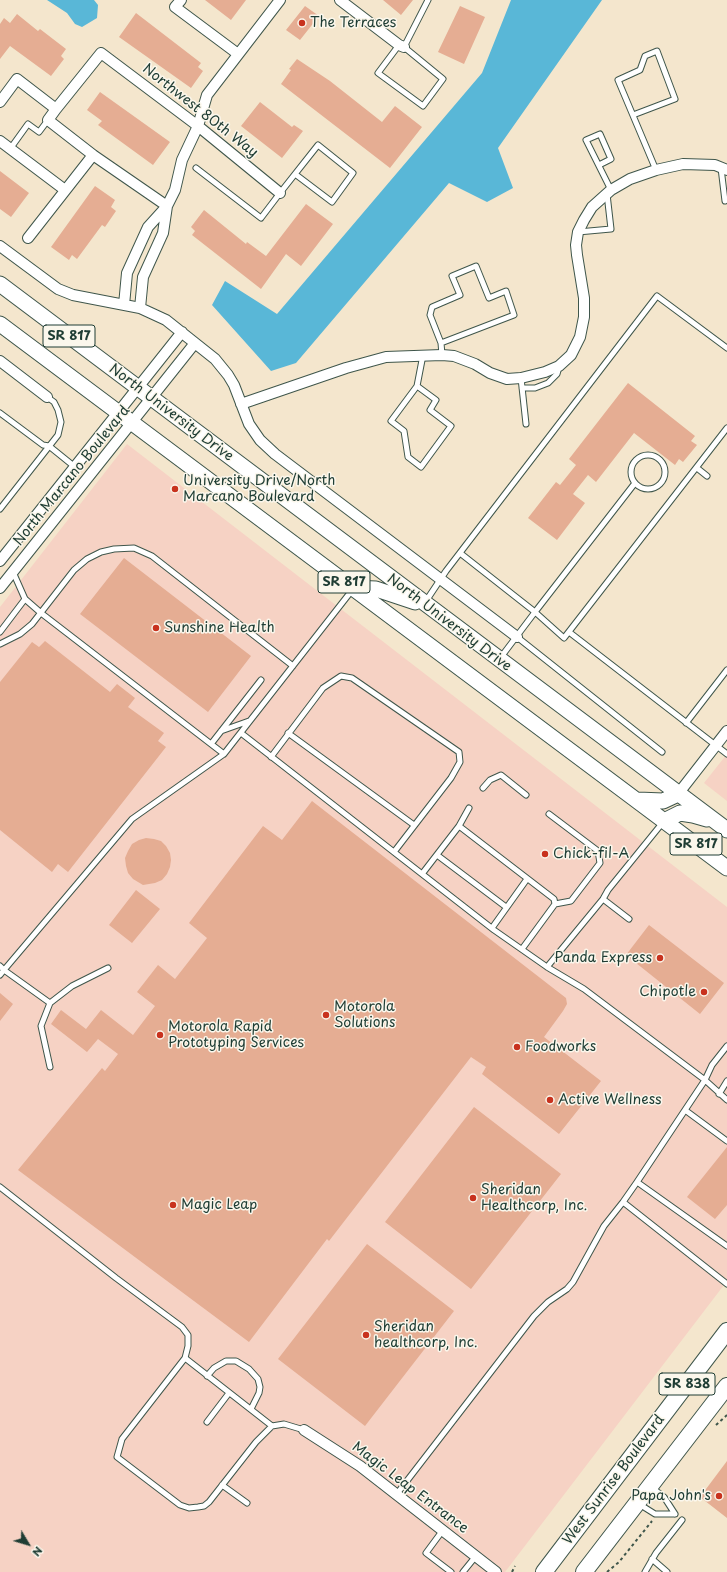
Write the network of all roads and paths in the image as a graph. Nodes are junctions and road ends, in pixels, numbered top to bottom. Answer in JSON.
{"nodes":[{"id":1,"x":181,"y":0,"type":"edge"},
{"id":2,"x":280,"y":0,"type":"edge"},
{"id":3,"x":340,"y":0,"type":"edge"},
{"id":4,"x":428,"y":0,"type":"edge"},
{"id":5,"x":401,"y":46,"type":"junction"},
{"id":6,"x":238,"y":54,"type":"junction"},
{"id":7,"x":0,"y":102,"type":"edge"},
{"id":8,"x":56,"y":109,"type":"junction"},
{"id":9,"x":633,"y":115,"type":"junction"},
{"id":10,"x":48,"y":120,"type":"junction"},
{"id":11,"x":198,"y":126,"type":"junction"},
{"id":12,"x":0,"y":141,"type":"edge"},
{"id":13,"x":10,"y":149,"type":"junction"},
{"id":14,"x":93,"y":155,"type":"junction"},
{"id":15,"x":599,"y":165,"type":"junction"},
{"id":16,"x":725,"y":167,"type":"edge"},
{"id":17,"x":196,"y":168,"type":"dead end"},
{"id":18,"x":656,"y":170,"type":"junction"},
{"id":19,"x":295,"y":174,"type":"junction"},
{"id":20,"x":65,"y":190,"type":"junction"},
{"id":21,"x":609,"y":191,"type":"junction"},
{"id":22,"x":280,"y":192,"type":"junction"},
{"id":23,"x":727,"y":200,"type":"edge"},
{"id":24,"x":167,"y":206,"type":"junction"},
{"id":25,"x":578,"y":232,"type":"junction"},
{"id":26,"x":28,"y":238,"type":"dead end"},
{"id":27,"x":0,"y":246,"type":"edge"},
{"id":28,"x":0,"y":284,"type":"edge"},
{"id":29,"x":124,"y":305,"type":"junction"},
{"id":30,"x":140,"y":308,"type":"junction"},
{"id":31,"x":0,"y":324,"type":"edge"},
{"id":32,"x":182,"y":332,"type":"junction"},
{"id":33,"x":195,"y":343,"type":"junction"},
{"id":34,"x":441,"y":343,"type":"junction"},
{"id":35,"x":727,"y":348,"type":"edge"},
{"id":36,"x":423,"y":355,"type":"junction"},
{"id":37,"x":442,"y":355,"type":"junction"},
{"id":38,"x":0,"y":361,"type":"edge"},
{"id":39,"x":521,"y":383,"type":"junction"},
{"id":40,"x":417,"y":386,"type":"junction"},
{"id":41,"x":138,"y":388,"type":"junction"},
{"id":42,"x":47,"y":397,"type":"joint"},
{"id":43,"x":152,"y":398,"type":"junction"},
{"id":44,"x":241,"y":404,"type":"junction"},
{"id":45,"x":0,"y":413,"type":"edge"},
{"id":46,"x":118,"y":413,"type":"junction"},
{"id":47,"x":131,"y":423,"type":"junction"},
{"id":48,"x":526,"y":424,"type":"dead end"},
{"id":49,"x":727,"y":428,"type":"edge"},
{"id":50,"x":49,"y":446,"type":"junction"},
{"id":51,"x":75,"y":467,"type":"junction"},
{"id":52,"x":697,"y":468,"type":"junction"},
{"id":53,"x":707,"y":476,"type":"dead end"},
{"id":54,"x":635,"y":483,"type":"junction"},
{"id":55,"x":0,"y":509,"type":"edge"},
{"id":56,"x":460,"y":554,"type":"junction"},
{"id":57,"x":0,"y":561,"type":"edge"},
{"id":58,"x":13,"y":572,"type":"junction"},
{"id":59,"x":441,"y":580,"type":"junction"},
{"id":60,"x":0,"y":588,"type":"edge"},
{"id":61,"x":353,"y":588,"type":"junction"},
{"id":62,"x":25,"y":598,"type":"junction"},
{"id":63,"x":424,"y":603,"type":"junction"},
{"id":64,"x":535,"y":612,"type":"junction"},
{"id":65,"x":41,"y":613,"type":"junction"},
{"id":66,"x":0,"y":632,"type":"edge"},
{"id":67,"x":569,"y":632,"type":"junction"},
{"id":68,"x":517,"y":637,"type":"junction"},
{"id":69,"x":0,"y":644,"type":"edge"},
{"id":70,"x":499,"y":660,"type":"junction"},
{"id":71,"x":293,"y":666,"type":"junction"},
{"id":72,"x":727,"y":670,"type":"edge"},
{"id":73,"x":261,"y":680,"type":"dead end"},
{"id":74,"x":250,"y":721,"type":"junction"},
{"id":75,"x":686,"y":723,"type":"junction"},
{"id":76,"x":727,"y":731,"type":"edge"},
{"id":77,"x":221,"y":732,"type":"junction"},
{"id":78,"x":241,"y":733,"type":"junction"},
{"id":79,"x":288,"y":733,"type":"junction"},
{"id":80,"x":211,"y":744,"type":"junction"},
{"id":81,"x":716,"y":746,"type":"junction"},
{"id":82,"x":662,"y":752,"type":"dead end"},
{"id":83,"x":224,"y":754,"type":"junction"},
{"id":84,"x":727,"y":754,"type":"edge"},
{"id":85,"x":271,"y":757,"type":"junction"},
{"id":86,"x":483,"y":788,"type":"dead end"},
{"id":87,"x":678,"y":794,"type":"junction"},
{"id":88,"x":526,"y":795,"type":"dead end"},
{"id":89,"x":638,"y":800,"type":"junction"},
{"id":90,"x":469,"y":808,"type":"dead end"},
{"id":91,"x":549,"y":814,"type":"dead end"},
{"id":92,"x":664,"y":821,"type":"junction"},
{"id":93,"x":414,"y":825,"type":"junction"},
{"id":94,"x":459,"y":826,"type":"junction"},
{"id":95,"x":721,"y":826,"type":"edge"},
{"id":96,"x":394,"y":852,"type":"junction"},
{"id":97,"x":437,"y":855,"type":"junction"},
{"id":98,"x":727,"y":868,"type":"edge"},
{"id":99,"x":422,"y":874,"type":"junction"},
{"id":100,"x":528,"y":879,"type":"junction"},
{"id":101,"x":603,"y":899,"type":"junction"},
{"id":102,"x":555,"y":904,"type":"junction"},
{"id":103,"x":506,"y":907,"type":"junction"},
{"id":104,"x":629,"y":919,"type":"dead end"},
{"id":105,"x":492,"y":928,"type":"junction"},
{"id":106,"x":522,"y":949,"type":"junction"},
{"id":107,"x":547,"y":967,"type":"junction"},
{"id":108,"x":2,"y":968,"type":"edge"},
{"id":109,"x":108,"y":968,"type":"dead end"},
{"id":110,"x":0,"y":975,"type":"edge"},
{"id":111,"x":50,"y":1003,"type":"junction"},
{"id":112,"x":727,"y":1046,"type":"edge"},
{"id":113,"x":50,"y":1067,"type":"dead end"},
{"id":114,"x":705,"y":1080,"type":"junction"},
{"id":115,"x":727,"y":1081,"type":"edge"},
{"id":116,"x":719,"y":1094,"type":"junction"},
{"id":117,"x":727,"y":1100,"type":"edge"},
{"id":118,"x":685,"y":1110,"type":"junction"},
{"id":119,"x":727,"y":1141,"type":"edge"},
{"id":120,"x":637,"y":1182,"type":"junction"},
{"id":121,"x":0,"y":1187,"type":"edge"},
{"id":122,"x":623,"y":1202,"type":"junction"},
{"id":123,"x":727,"y":1246,"type":"edge"},
{"id":124,"x":727,"y":1284,"type":"edge"},
{"id":125,"x":727,"y":1331,"type":"edge"},
{"id":126,"x":185,"y":1358,"type":"junction"},
{"id":127,"x":207,"y":1376,"type":"junction"},
{"id":128,"x":727,"y":1386,"type":"edge"},
{"id":129,"x":229,"y":1393,"type":"junction"},
{"id":130,"x":251,"y":1409,"type":"junction"},
{"id":131,"x":207,"y":1422,"type":"dead end"},
{"id":132,"x":272,"y":1426,"type":"junction"},
{"id":133,"x":304,"y":1430,"type":"joint"},
{"id":134,"x":222,"y":1485,"type":"junction"},
{"id":135,"x":649,"y":1486,"type":"junction"},
{"id":136,"x":396,"y":1495,"type":"junction"},
{"id":137,"x":637,"y":1502,"type":"junction"},
{"id":138,"x":247,"y":1503,"type":"dead end"},
{"id":139,"x":682,"y":1520,"type":"dead end"},
{"id":140,"x":443,"y":1530,"type":"junction"},
{"id":141,"x":476,"y":1556,"type":"junction"},
{"id":142,"x":652,"y":1559,"type":"junction"},
{"id":143,"x":515,"y":1566,"type":"dead end"},
{"id":144,"x":450,"y":1572,"type":"edge"},
{"id":145,"x":463,"y":1572,"type":"edge"},
{"id":146,"x":496,"y":1572,"type":"edge"},
{"id":147,"x":512,"y":1572,"type":"edge"},
{"id":148,"x":544,"y":1572,"type":"edge"},
{"id":149,"x":584,"y":1572,"type":"edge"},
{"id":150,"x":645,"y":1572,"type":"edge"},
{"id":151,"x":667,"y":1572,"type":"edge"}],
"edges":[{"from":1,"to":6,"type":"street"},
{"from":2,"to":6,"type":"street"},
{"from":3,"to":5,"type":"street"},
{"from":4,"to":5,"type":"lane"},
{"from":5,"to":5,"type":"lane"},
{"from":6,"to":11,"type":"street"},
{"from":7,"to":8,"type":"street"},
{"from":8,"to":10,"type":"street"},
{"from":8,"to":11,"type":"street","name":"Northwest 80th Way"},
{"from":9,"to":9,"type":"lane"},
{"from":9,"to":18,"type":"lane"},
{"from":10,"to":13,"type":"lane"},
{"from":10,"to":14,"type":"street"},
{"from":11,"to":22,"type":"street","name":"Northwest 80th Way"},
{"from":11,"to":24,"type":"street"},
{"from":12,"to":13,"type":"street"},
{"from":13,"to":20,"type":"street"},
{"from":14,"to":20,"type":"street"},
{"from":14,"to":24,"type":"street"},
{"from":15,"to":15,"type":"lane"},
{"from":15,"to":21,"type":"lane"},
{"from":16,"to":18,"type":"street"},
{"from":16,"to":23,"type":"lane"},
{"from":17,"to":22,"type":"lane"},
{"from":18,"to":21,"type":"street"},
{"from":19,"to":19,"type":"lane"},
{"from":19,"to":22,"type":"lane"},
{"from":20,"to":26,"type":"street"},
{"from":21,"to":25,"type":"street"},
{"from":21,"to":25,"type":"lane"},
{"from":24,"to":29,"type":"street"},
{"from":24,"to":30,"type":"street"},
{"from":25,"to":39,"type":"street"},
{"from":27,"to":29,"type":"street"},
{"from":28,"to":41,"type":"main road","name":"North University Drive","number":"SR 817"},
{"from":29,"to":30,"type":"street"},
{"from":30,"to":32,"type":"street"},
{"from":31,"to":46,"type":"main road","name":"North University Drive","number":"SR 817"},
{"from":32,"to":33,"type":"street"},
{"from":32,"to":41,"type":"street","name":"North Marcano Boulevard"},
{"from":33,"to":43,"type":"street","name":"North Marcano Boulevard"},
{"from":33,"to":44,"type":"street"},
{"from":34,"to":34,"type":"lane"},
{"from":34,"to":37,"type":"lane"},
{"from":35,"to":56,"type":"lane"},
{"from":36,"to":37,"type":"street"},
{"from":36,"to":40,"type":"lane"},
{"from":36,"to":44,"type":"street"},
{"from":37,"to":39,"type":"street"},
{"from":38,"to":42,"type":"street"},
{"from":39,"to":48,"type":"lane"},
{"from":40,"to":40,"type":"lane"},
{"from":41,"to":43,"type":"main road","name":"North University Drive","number":"SR 817"},
{"from":41,"to":46,"type":"street","name":"North Marcano Boulevard"},
{"from":42,"to":50,"type":"lane"},
{"from":43,"to":47,"type":"street","name":"North Marcano Boulevard"},
{"from":43,"to":63,"type":"main road","name":"North University Drive","number":"SR 817"},
{"from":44,"to":59,"type":"street"},
{"from":45,"to":50,"type":"lane"},
{"from":46,"to":47,"type":"main road","name":"North University Drive","number":"SR 817"},
{"from":46,"to":51,"type":"street","name":"North Marcano Boulevard"},
{"from":47,"to":58,"type":"street","name":"North Marcano Boulevard"},
{"from":47,"to":61,"type":"main road","name":"North University Drive","number":"SR 817"},
{"from":49,"to":52,"type":"lane"},
{"from":50,"to":51,"type":"lane"},
{"from":50,"to":55,"type":"lane"},
{"from":51,"to":57,"type":"street","name":"North Marcano Boulevard"},
{"from":52,"to":53,"type":"lane"},
{"from":52,"to":67,"type":"lane"},
{"from":54,"to":54,"type":"lane"},
{"from":54,"to":64,"type":"lane"},
{"from":56,"to":59,"type":"lane"},
{"from":56,"to":64,"type":"lane"},
{"from":58,"to":60,"type":"street","name":"North Marcano Boulevard"},
{"from":58,"to":62,"type":"lane"},
{"from":59,"to":63,"type":"lane"},
{"from":59,"to":68,"type":"street"},
{"from":61,"to":63,"type":"main road"},
{"from":61,"to":71,"type":"lane"},
{"from":61,"to":89,"type":"main road","name":"North University Drive","number":"SR 817"},
{"from":62,"to":65,"type":"lane"},
{"from":62,"to":66,"type":"lane"},
{"from":63,"to":70,"type":"main road","name":"North University Drive","number":"SR 817"},
{"from":64,"to":67,"type":"lane"},
{"from":64,"to":68,"type":"lane"},
{"from":65,"to":69,"type":"lane"},
{"from":65,"to":71,"type":"lane"},
{"from":65,"to":80,"type":"lane"},
{"from":67,"to":75,"type":"lane"},
{"from":68,"to":70,"type":"lane"},
{"from":68,"to":82,"type":"lane"},
{"from":70,"to":87,"type":"main road","name":"North University Drive","number":"SR 817"},
{"from":71,"to":74,"type":"lane"},
{"from":72,"to":75,"type":"lane"},
{"from":73,"to":77,"type":"lane"},
{"from":74,"to":77,"type":"lane"},
{"from":74,"to":78,"type":"lane"},
{"from":75,"to":81,"type":"lane"},
{"from":76,"to":81,"type":"street"},
{"from":77,"to":80,"type":"lane"},
{"from":78,"to":83,"type":"lane"},
{"from":78,"to":85,"type":"lane"},
{"from":79,"to":85,"type":"lane"},
{"from":79,"to":93,"type":"lane"},
{"from":79,"to":93,"type":"lane"},
{"from":80,"to":83,"type":"lane"},
{"from":81,"to":84,"type":"lane"},
{"from":81,"to":87,"type":"street"},
{"from":83,"to":108,"type":"lane"},
{"from":85,"to":96,"type":"lane"},
{"from":86,"to":88,"type":"lane"},
{"from":87,"to":89,"type":"main road"},
{"from":87,"to":95,"type":"main road","name":"North University Drive","number":"SR 817"},
{"from":89,"to":92,"type":"main road","name":"North University Drive","number":"SR 817"},
{"from":90,"to":94,"type":"lane"},
{"from":91,"to":102,"type":"lane"},
{"from":92,"to":95,"type":"main road"},
{"from":92,"to":98,"type":"main road","name":"North University Drive","number":"SR 817"},
{"from":92,"to":101,"type":"lane"},
{"from":93,"to":96,"type":"lane"},
{"from":94,"to":97,"type":"lane"},
{"from":94,"to":100,"type":"lane"},
{"from":96,"to":99,"type":"lane"},
{"from":97,"to":99,"type":"lane"},
{"from":97,"to":103,"type":"lane"},
{"from":99,"to":105,"type":"lane"},
{"from":100,"to":102,"type":"lane"},
{"from":100,"to":103,"type":"lane"},
{"from":101,"to":104,"type":"lane"},
{"from":101,"to":107,"type":"lane"},
{"from":102,"to":106,"type":"lane"},
{"from":103,"to":105,"type":"lane"},
{"from":105,"to":106,"type":"lane"},
{"from":106,"to":107,"type":"lane"},
{"from":107,"to":114,"type":"lane"},
{"from":108,"to":110,"type":"lane"},
{"from":108,"to":111,"type":"lane"},
{"from":109,"to":111,"type":"lane"},
{"from":111,"to":113,"type":"lane"},
{"from":112,"to":114,"type":"lane"},
{"from":114,"to":116,"type":"lane"},
{"from":114,"to":118,"type":"lane"},
{"from":115,"to":116,"type":"lane"},
{"from":116,"to":117,"type":"lane"},
{"from":118,"to":119,"type":"lane"},
{"from":118,"to":120,"type":"lane"},
{"from":120,"to":122,"type":"lane"},
{"from":120,"to":123,"type":"lane"},
{"from":121,"to":126,"type":"lane"},
{"from":122,"to":124,"type":"lane"},
{"from":122,"to":136,"type":"lane"},
{"from":125,"to":148,"type":"highway","name":"West Sunrise Boulevard","number":"SR 838"},
{"from":126,"to":127,"type":"lane"},
{"from":126,"to":134,"type":"lane"},
{"from":127,"to":129,"type":"lane"},
{"from":127,"to":130,"type":"lane"},
{"from":128,"to":135,"type":"highway","number":"SR 838"},
{"from":129,"to":130,"type":"lane"},
{"from":129,"to":131,"type":"lane"},
{"from":130,"to":132,"type":"lane"},
{"from":132,"to":133,"type":"lane"},
{"from":132,"to":134,"type":"lane"},
{"from":133,"to":136,"type":"street","name":"Magic Leap Entrance"},
{"from":134,"to":138,"type":"lane"},
{"from":135,"to":137,"type":"highway","number":"SR 838"},
{"from":135,"to":137,"type":"lane"},
{"from":136,"to":140,"type":"street","name":"Magic Leap Entrance"},
{"from":137,"to":149,"type":"highway","number":"SR 838"},
{"from":139,"to":142,"type":"lane"},
{"from":140,"to":141,"type":"street","name":"Magic Leap Entrance"},
{"from":140,"to":144,"type":"lane"},
{"from":141,"to":145,"type":"lane"},
{"from":141,"to":146,"type":"street","name":"Magic Leap Entrance"},
{"from":142,"to":150,"type":"lane"},
{"from":142,"to":151,"type":"lane"},
{"from":143,"to":147,"type":"path"}]}
